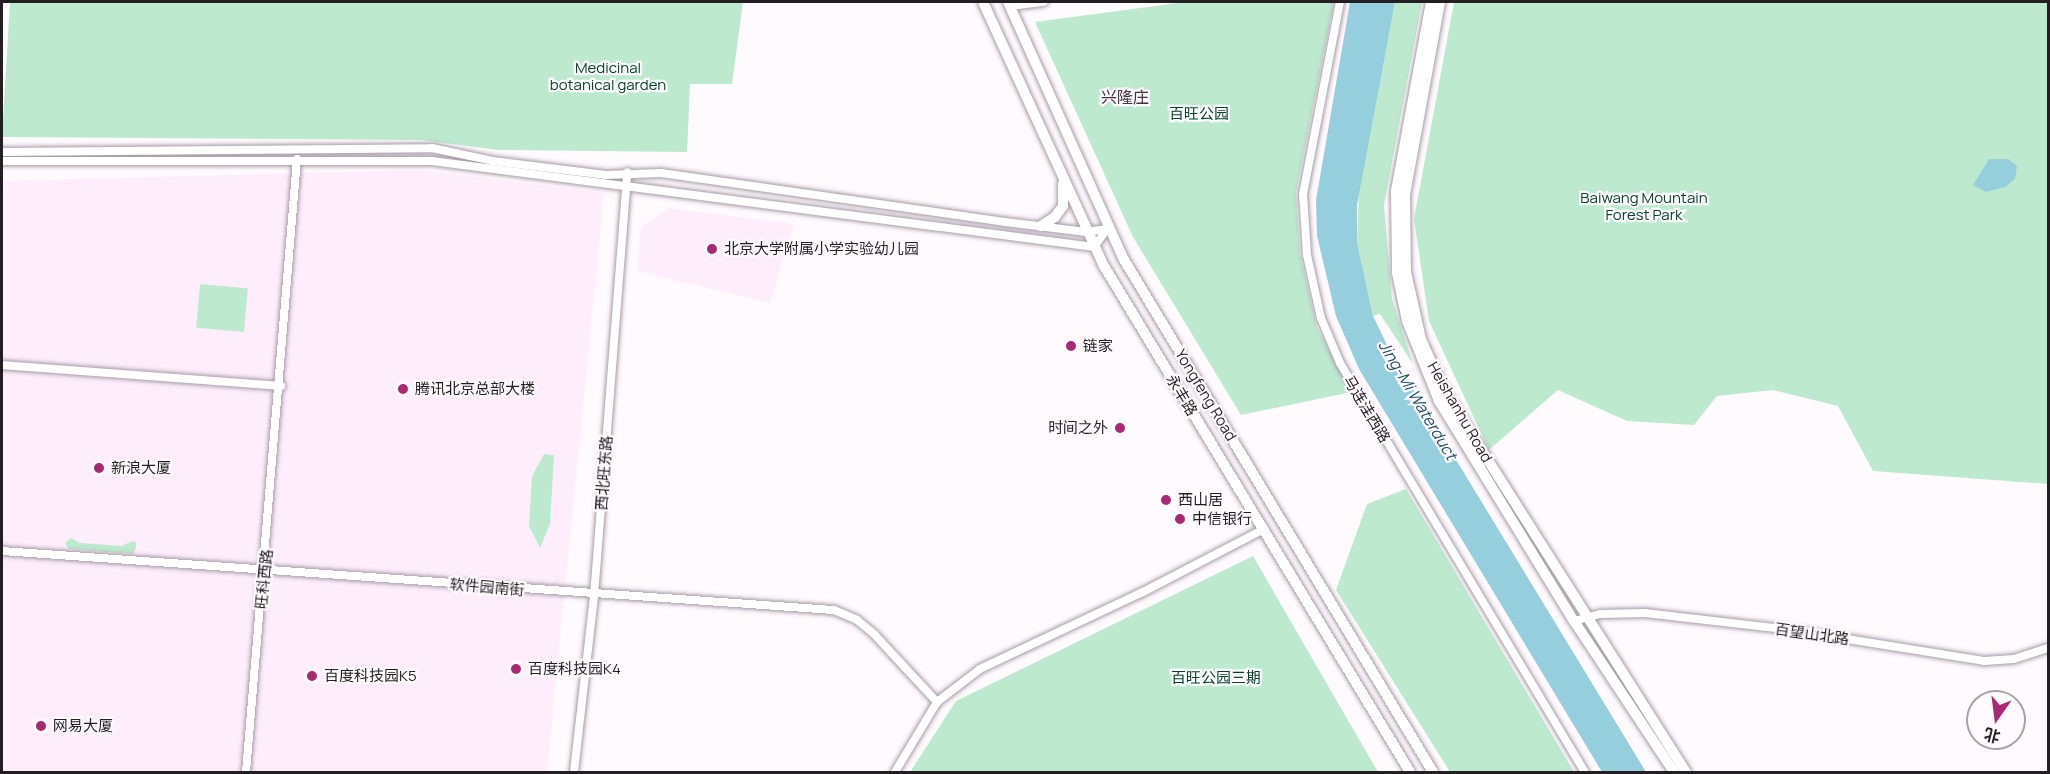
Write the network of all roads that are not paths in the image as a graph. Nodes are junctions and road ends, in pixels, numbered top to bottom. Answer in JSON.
{"nodes":[{"id":1,"x":983,"y":2,"type":"edge"},
{"id":2,"x":1044,"y":2,"type":"edge"},
{"id":3,"x":1340,"y":2,"type":"edge"},
{"id":4,"x":1431,"y":2,"type":"edge"},
{"id":5,"x":1440,"y":2,"type":"edge"},
{"id":6,"x":1009,"y":4,"type":"edge"},
{"id":7,"x":2,"y":152,"type":"edge"},
{"id":8,"x":297,"y":159,"type":"junction"},
{"id":9,"x":2,"y":161,"type":"edge"},
{"id":10,"x":627,"y":172,"type":"junction"},
{"id":11,"x":1062,"y":174,"type":"junction"},
{"id":12,"x":626,"y":185,"type":"junction"},
{"id":13,"x":1041,"y":226,"type":"junction"},
{"id":14,"x":1107,"y":229,"type":"junction"},
{"id":15,"x":1086,"y":232,"type":"junction"},
{"id":16,"x":1094,"y":247,"type":"junction"},
{"id":17,"x":2,"y":365,"type":"edge"},
{"id":18,"x":281,"y":386,"type":"junction"},
{"id":19,"x":1264,"y":529,"type":"junction"},
{"id":20,"x":2,"y":551,"type":"edge"},
{"id":21,"x":265,"y":570,"type":"junction"},
{"id":22,"x":594,"y":596,"type":"junction"},
{"id":23,"x":1585,"y":616,"type":"junction"},
{"id":24,"x":1574,"y":621,"type":"junction"},
{"id":25,"x":2049,"y":648,"type":"edge"},
{"id":26,"x":937,"y":702,"type":"junction"},
{"id":27,"x":246,"y":772,"type":"edge"},
{"id":28,"x":574,"y":772,"type":"edge"},
{"id":29,"x":895,"y":772,"type":"edge"},
{"id":30,"x":1410,"y":772,"type":"edge"},
{"id":31,"x":1433,"y":772,"type":"edge"},
{"id":32,"x":1584,"y":772,"type":"edge"},
{"id":33,"x":1674,"y":772,"type":"edge"},
{"id":34,"x":1686,"y":772,"type":"edge"}],
"edges":[{"from":1,"to":11,"type":"main road","name":"永丰路"},
{"from":2,"to":6,"type":"street"},
{"from":3,"to":32,"type":"street","name":"马连洼西路"},
{"from":4,"to":24,"type":"main road","name":"Heishanhu Road"},
{"from":5,"to":23,"type":"main road","name":"Heishanhu Road"},
{"from":6,"to":14,"type":"main road","name":"Yongfeng Road"},
{"from":7,"to":10,"type":"street"},
{"from":8,"to":9,"type":"street"},
{"from":8,"to":12,"type":"street"},
{"from":8,"to":18,"type":"street","name":"旺科西路"},
{"from":10,"to":12,"type":"street","name":"西北旺东路"},
{"from":10,"to":13,"type":"street"},
{"from":11,"to":13,"type":"main road"},
{"from":11,"to":15,"type":"main road","name":"永丰路"},
{"from":12,"to":16,"type":"street"},
{"from":12,"to":22,"type":"street","name":"西北旺东路"},
{"from":13,"to":15,"type":"street"},
{"from":14,"to":15,"type":"street"},
{"from":14,"to":16,"type":"street"},
{"from":14,"to":31,"type":"main road","name":"Yongfeng Road"},
{"from":15,"to":16,"type":"main road","name":"永丰路"},
{"from":16,"to":19,"type":"main road","name":"永丰路"},
{"from":17,"to":18,"type":"street"},
{"from":18,"to":21,"type":"street","name":"旺科西路"},
{"from":19,"to":26,"type":"street"},
{"from":19,"to":30,"type":"main road","name":"永丰路"},
{"from":20,"to":21,"type":"street","name":"软件园南街"},
{"from":21,"to":22,"type":"street","name":"软件园南街"},
{"from":21,"to":27,"type":"street","name":"旺科西路"},
{"from":22,"to":26,"type":"street","name":"软件园南街"},
{"from":22,"to":28,"type":"street","name":"西北旺东路"},
{"from":23,"to":24,"type":"street","name":"百望山北路"},
{"from":23,"to":25,"type":"street","name":"百望山北路"},
{"from":23,"to":34,"type":"main road","name":"Heishanhu Road"},
{"from":24,"to":33,"type":"main road","name":"Heishanhu Road"},
{"from":26,"to":29,"type":"street"}]}
